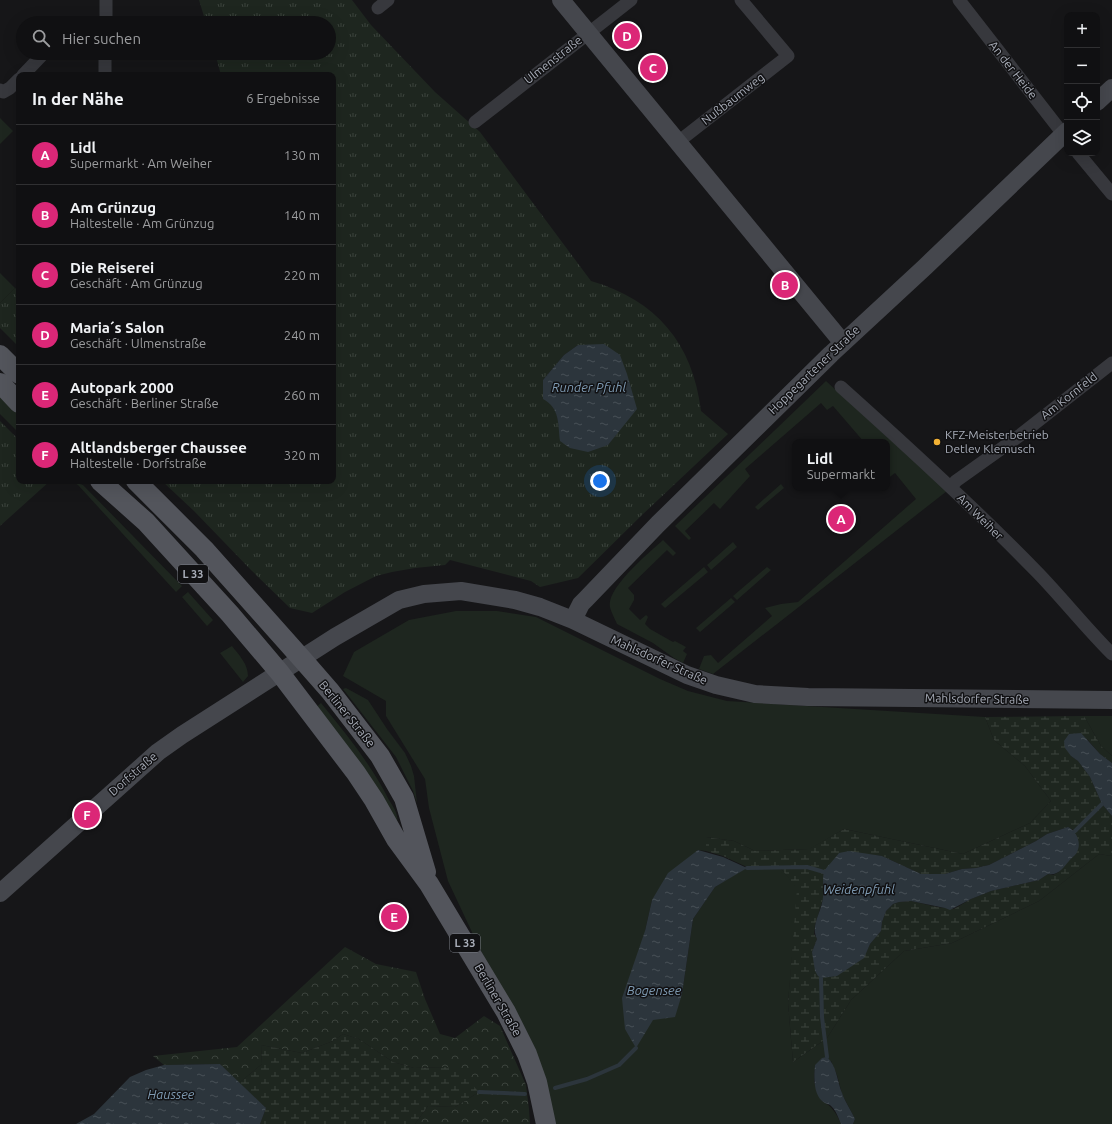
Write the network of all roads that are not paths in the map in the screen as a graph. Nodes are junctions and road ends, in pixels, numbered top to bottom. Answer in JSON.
{"nodes":[{"id":1,"x":106,"y":0,"type":"edge"},
{"id":2,"x":561,"y":0,"type":"edge"},
{"id":3,"x":631,"y":0,"type":"edge"},
{"id":4,"x":741,"y":0,"type":"edge"},
{"id":5,"x":959,"y":0,"type":"edge"},
{"id":6,"x":106,"y":16,"type":"edge"},
{"id":7,"x":588,"y":33,"type":"junction"},
{"id":8,"x":37,"y":60,"type":"edge"},
{"id":9,"x":105,"y":60,"type":"edge"},
{"id":10,"x":26,"y":72,"type":"edge"},
{"id":11,"x":105,"y":72,"type":"edge"},
{"id":12,"x":16,"y":82,"type":"edge"},
{"id":13,"x":1112,"y":88,"type":"edge"},
{"id":14,"x":0,"y":90,"type":"edge"},
{"id":15,"x":1100,"y":99,"type":"edge"},
{"id":16,"x":475,"y":122,"type":"dead end"},
{"id":17,"x":1064,"y":132,"type":"edge"},
{"id":18,"x":1064,"y":137,"type":"edge"},
{"id":19,"x":678,"y":142,"type":"junction"},
{"id":20,"x":1080,"y":156,"type":"edge"},
{"id":21,"x":1112,"y":194,"type":"edge"},
{"id":22,"x":843,"y":343,"type":"junction"},
{"id":23,"x":0,"y":355,"type":"edge"},
{"id":24,"x":1112,"y":363,"type":"edge"},
{"id":25,"x":16,"y":371,"type":"edge"},
{"id":26,"x":0,"y":383,"type":"edge"},
{"id":27,"x":841,"y":387,"type":"dead end"},
{"id":28,"x":16,"y":399,"type":"edge"},
{"id":29,"x":103,"y":484,"type":"edge"},
{"id":30,"x":139,"y":484,"type":"edge"},
{"id":31,"x":951,"y":487,"type":"junction"},
{"id":32,"x":573,"y":620,"type":"junction"},
{"id":33,"x":1112,"y":654,"type":"edge"},
{"id":34,"x":302,"y":659,"type":"junction"},
{"id":35,"x":280,"y":673,"type":"junction"},
{"id":36,"x":1112,"y":700,"type":"edge"},
{"id":37,"x":429,"y":884,"type":"junction"},
{"id":38,"x":0,"y":893,"type":"edge"},
{"id":39,"x":546,"y":1124,"type":"edge"}],
"edges":[{"from":1,"to":6,"type":"street"},
{"from":2,"to":7,"type":"main road"},
{"from":3,"to":7,"type":"street","name":"Ulmenstraße"},
{"from":4,"to":19,"type":"street","name":"Nußbaumweg"},
{"from":5,"to":17,"type":"street","name":"An der Heide"},
{"from":7,"to":16,"type":"street","name":"Ulmenstraße"},
{"from":7,"to":19,"type":"main road"},
{"from":8,"to":10,"type":"street"},
{"from":9,"to":11,"type":"street"},
{"from":12,"to":14,"type":"street"},
{"from":13,"to":15,"type":"main road"},
{"from":18,"to":22,"type":"main road","name":"Hoppegartener Straße"},
{"from":19,"to":22,"type":"main road"},
{"from":20,"to":21,"type":"street"},
{"from":22,"to":32,"type":"main road","name":"Hoppegartener Straße"},
{"from":23,"to":25,"type":"main road"},
{"from":24,"to":31,"type":"street","name":"Am Kornfeld"},
{"from":26,"to":28,"type":"main road"},
{"from":27,"to":31,"type":"street","name":"Am Weiher"},
{"from":29,"to":35,"type":"main road","number":"L 33"},
{"from":30,"to":34,"type":"main road","number":"L 33"},
{"from":31,"to":33,"type":"street","name":"Am Weiher"},
{"from":32,"to":34,"type":"main road","name":"Mahlsdorfer Straße"},
{"from":32,"to":36,"type":"main road","name":"Mahlsdorfer Straße"},
{"from":34,"to":35,"type":"main road","name":"Dorfstraße"},
{"from":34,"to":37,"type":"main road","name":"Berliner Straße","number":"L 33"},
{"from":35,"to":37,"type":"main road","name":"Berliner Straße","number":"L 33"},
{"from":35,"to":38,"type":"main road","name":"Dorfstraße"},
{"from":37,"to":39,"type":"main road","name":"Berliner Straße","number":"L 33"}]}
